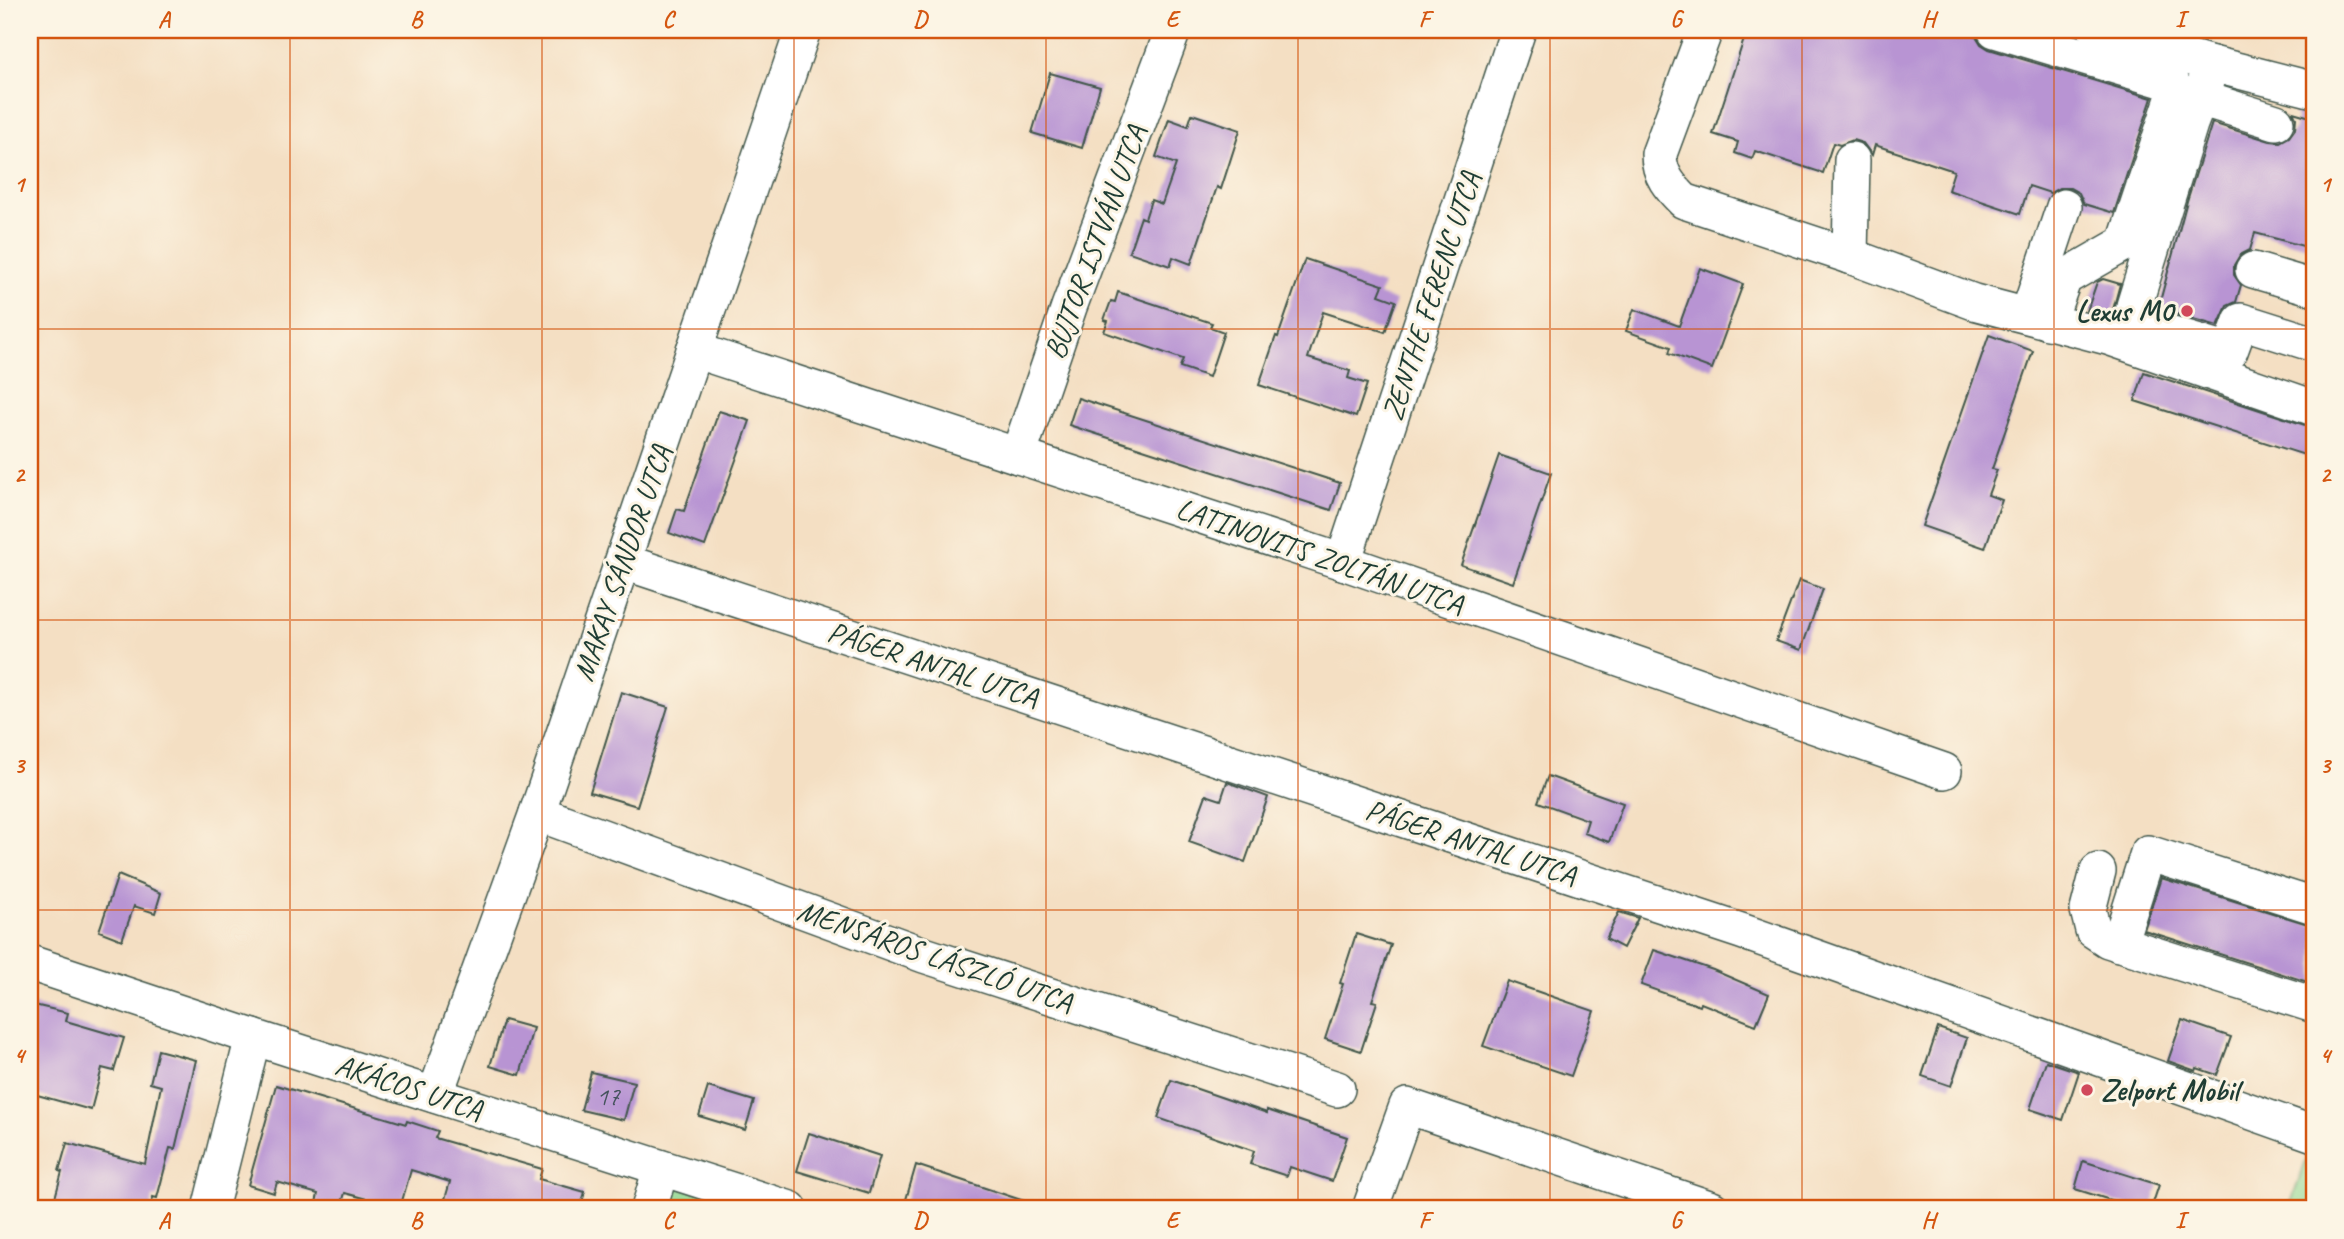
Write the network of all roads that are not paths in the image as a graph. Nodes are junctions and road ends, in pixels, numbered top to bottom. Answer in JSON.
{"nodes":[{"id":1,"x":803,"y":30,"type":"edge"},
{"id":2,"x":1173,"y":30,"type":"edge"},
{"id":3,"x":1518,"y":30,"type":"edge"},
{"id":4,"x":1705,"y":30,"type":"edge"},
{"id":5,"x":1995,"y":30,"type":"edge"},
{"id":6,"x":2096,"y":30,"type":"edge"},
{"id":7,"x":2211,"y":64,"type":"junction"},
{"id":8,"x":2314,"y":90,"type":"edge"},
{"id":9,"x":2200,"y":98,"type":"junction"},
{"id":10,"x":2276,"y":122,"type":"dead end"},
{"id":11,"x":1853,"y":160,"type":"dead end"},
{"id":12,"x":2064,"y":207,"type":"dead end"},
{"id":13,"x":1850,"y":256,"type":"junction"},
{"id":14,"x":2253,"y":271,"type":"dead end"},
{"id":15,"x":2314,"y":288,"type":"edge"},
{"id":16,"x":2038,"y":319,"type":"junction"},
{"id":17,"x":2314,"y":344,"type":"edge"},
{"id":18,"x":694,"y":350,"type":"junction"},
{"id":19,"x":2314,"y":408,"type":"edge"},
{"id":20,"x":1018,"y":456,"type":"junction"},
{"id":21,"x":624,"y":562,"type":"junction"},
{"id":22,"x":1343,"y":562,"type":"junction"},
{"id":23,"x":1944,"y":771,"type":"dead end"},
{"id":24,"x":537,"y":814,"type":"junction"},
{"id":25,"x":2098,"y":871,"type":"dead end"},
{"id":26,"x":2314,"y":906,"type":"edge"},
{"id":27,"x":2119,"y":944,"type":"junction"},
{"id":28,"x":30,"y":962,"type":"edge"},
{"id":29,"x":2314,"y":1005,"type":"edge"},
{"id":30,"x":253,"y":1037,"type":"junction"},
{"id":31,"x":1337,"y":1089,"type":"dead end"},
{"id":32,"x":435,"y":1095,"type":"junction"},
{"id":33,"x":2314,"y":1134,"type":"edge"},
{"id":34,"x":661,"y":1168,"type":"junction"},
{"id":35,"x":210,"y":1209,"type":"edge"},
{"id":36,"x":649,"y":1209,"type":"edge"},
{"id":37,"x":790,"y":1209,"type":"edge"},
{"id":38,"x":1370,"y":1209,"type":"edge"},
{"id":39,"x":1712,"y":1209,"type":"edge"}],
"edges":[{"from":1,"to":18,"type":"street","name":"MAKAY SÁNDOR UTCA"},
{"from":2,"to":20,"type":"street","name":"BUJTOR ISTVÁN UTCA"},
{"from":3,"to":22,"type":"street","name":"ZENTHE FERENC UTCA"},
{"from":4,"to":13,"type":"street"},
{"from":5,"to":16,"type":"street"},
{"from":6,"to":7,"type":"street"},
{"from":7,"to":8,"type":"street"},
{"from":7,"to":9,"type":"street"},
{"from":9,"to":10,"type":"street"},
{"from":9,"to":17,"type":"street"},
{"from":11,"to":13,"type":"street"},
{"from":12,"to":16,"type":"street"},
{"from":13,"to":16,"type":"street"},
{"from":14,"to":15,"type":"street"},
{"from":16,"to":19,"type":"street"},
{"from":18,"to":20,"type":"street","name":"LATINOVITS ZOLTÁN UTCA"},
{"from":18,"to":21,"type":"street","name":"MAKAY SÁNDOR UTCA"},
{"from":20,"to":22,"type":"street","name":"LATINOVITS ZOLTÁN UTCA"},
{"from":21,"to":24,"type":"street","name":"MAKAY SÁNDOR UTCA"},
{"from":21,"to":33,"type":"street","name":"PÁGER ANTAL UTCA"},
{"from":22,"to":23,"type":"street","name":"LATINOVITS ZOLTÁN UTCA"},
{"from":24,"to":31,"type":"street","name":"MENSÁROS LÁSZLÓ UTCA"},
{"from":24,"to":32,"type":"street","name":"MAKAY SÁNDOR UTCA"},
{"from":25,"to":27,"type":"street"},
{"from":26,"to":27,"type":"street"},
{"from":27,"to":29,"type":"street"},
{"from":28,"to":30,"type":"street","name":"AKÁCOS UTCA"},
{"from":30,"to":32,"type":"street","name":"AKÁCOS UTCA"},
{"from":30,"to":35,"type":"street"},
{"from":32,"to":34,"type":"street","name":"AKÁCOS UTCA"},
{"from":34,"to":36,"type":"street"},
{"from":34,"to":37,"type":"street","name":"AKÁCOS UTCA"},
{"from":38,"to":39,"type":"street"}]}
